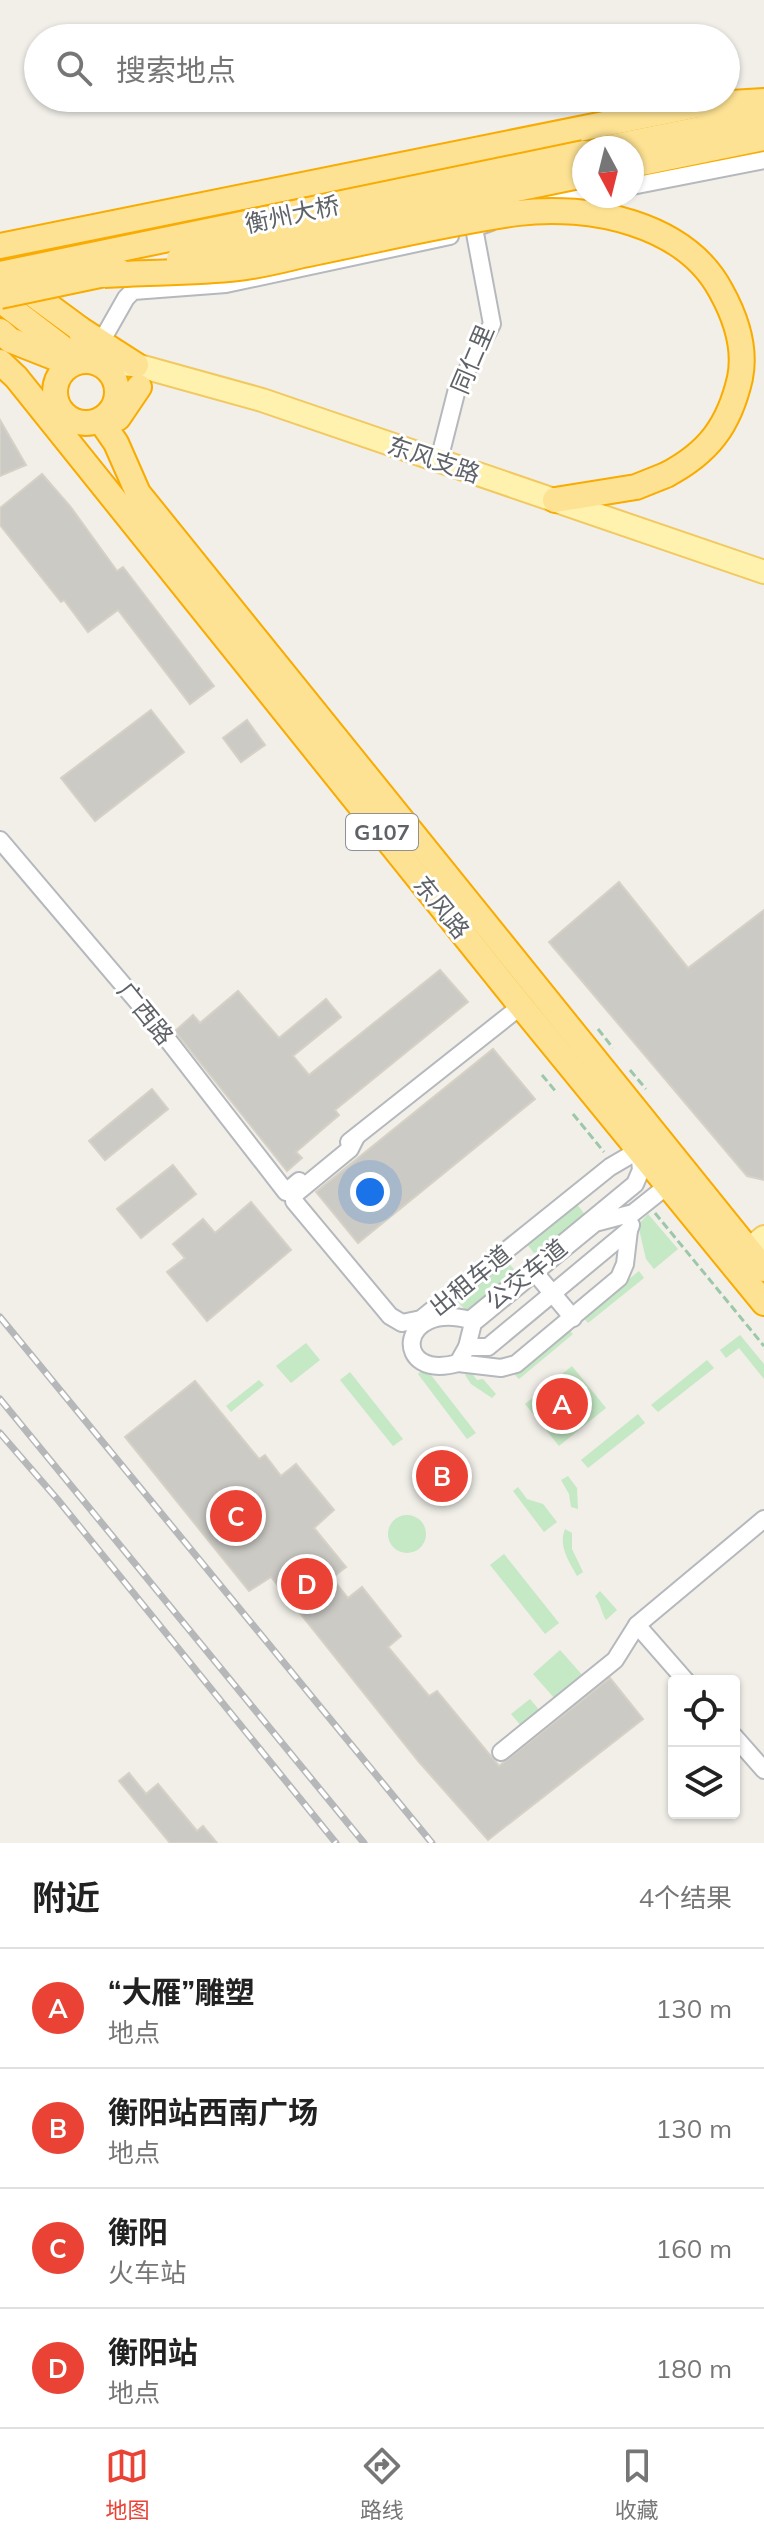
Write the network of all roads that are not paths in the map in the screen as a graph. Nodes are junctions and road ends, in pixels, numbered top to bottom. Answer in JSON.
{"nodes":[{"id":1,"x":764,"y":90,"type":"edge"},
{"id":2,"x":740,"y":92,"type":"edge"},
{"id":3,"x":764,"y":101,"type":"edge"},
{"id":4,"x":740,"y":102,"type":"edge"},
{"id":5,"x":625,"y":112,"type":"edge"},
{"id":6,"x":663,"y":112,"type":"edge"},
{"id":7,"x":764,"y":116,"type":"edge"},
{"id":8,"x":764,"y":138,"type":"edge"},
{"id":9,"x":644,"y":140,"type":"edge"},
{"id":10,"x":572,"y":155,"type":"edge"},
{"id":11,"x":764,"y":160,"type":"edge"},
{"id":12,"x":644,"y":163,"type":"edge"},
{"id":13,"x":572,"y":178,"type":"edge"},
{"id":14,"x":644,"y":184,"type":"edge"},
{"id":15,"x":572,"y":197,"type":"edge"},
{"id":16,"x":474,"y":228,"type":"junction"},
{"id":17,"x":43,"y":237,"type":"junction"},
{"id":18,"x":0,"y":246,"type":"edge"},
{"id":19,"x":0,"y":274,"type":"edge"},
{"id":20,"x":104,"y":275,"type":"junction"},
{"id":21,"x":0,"y":298,"type":"edge"},
{"id":22,"x":0,"y":331,"type":"edge"},
{"id":23,"x":89,"y":358,"type":"junction"},
{"id":24,"x":8,"y":369,"type":"edge"},
{"id":25,"x":138,"y":376,"type":"junction"},
{"id":26,"x":58,"y":406,"type":"junction"},
{"id":27,"x":108,"y":412,"type":"junction"},
{"id":28,"x":64,"y":437,"type":"junction"},
{"id":29,"x":116,"y":443,"type":"junction"},
{"id":30,"x":439,"y":460,"type":"junction"},
{"id":31,"x":555,"y":500,"type":"junction"},
{"id":32,"x":764,"y":572,"type":"edge"},
{"id":33,"x":764,"y":581,"type":"edge"},
{"id":34,"x":0,"y":840,"type":"edge"},
{"id":35,"x":521,"y":1006,"type":"junction"},
{"id":36,"x":639,"y":1150,"type":"junction"},
{"id":37,"x":667,"y":1186,"type":"junction"},
{"id":38,"x":293,"y":1195,"type":"junction"},
{"id":39,"x":640,"y":1207,"type":"junction"},
{"id":40,"x":629,"y":1230,"type":"junction"},
{"id":41,"x":748,"y":1250,"type":"edge"},
{"id":42,"x":764,"y":1269,"type":"edge"},
{"id":43,"x":533,"y":1270,"type":"junction"},
{"id":44,"x":553,"y":1294,"type":"junction"},
{"id":45,"x":764,"y":1303,"type":"edge"},
{"id":46,"x":573,"y":1318,"type":"junction"},
{"id":47,"x":467,"y":1347,"type":"junction"},
{"id":48,"x":458,"y":1363,"type":"junction"},
{"id":49,"x":764,"y":1519,"type":"edge"},
{"id":50,"x":637,"y":1625,"type":"junction"},
{"id":51,"x":681,"y":1675,"type":"edge"},
{"id":52,"x":740,"y":1743,"type":"edge"},
{"id":53,"x":501,"y":1752,"type":"dead end"},
{"id":54,"x":764,"y":1770,"type":"edge"}],
"edges":[{"from":1,"to":2,"type":"street"},
{"from":3,"to":4,"type":"highway"},
{"from":5,"to":17,"type":"street"},
{"from":6,"to":17,"type":"highway"},
{"from":7,"to":9,"type":"highway"},
{"from":8,"to":12,"type":"highway"},
{"from":10,"to":19,"type":"highway","name":"衡州大桥","bridge":true},
{"from":11,"to":14,"type":"street"},
{"from":13,"to":20,"type":"highway","name":"衡州大桥","bridge":true},
{"from":15,"to":16,"type":"street"},
{"from":16,"to":23,"type":"street"},
{"from":16,"to":30,"type":"street","name":"同仁里"},
{"from":17,"to":18,"type":"highway"},
{"from":19,"to":23,"type":"highway","number":"G107"},
{"from":20,"to":21,"type":"highway","name":"衡州大桥","bridge":true},
{"from":20,"to":31,"type":"highway","bridge":true},
{"from":21,"to":23,"type":"highway"},
{"from":22,"to":23,"type":"highway"},
{"from":23,"to":25,"type":"highway"},
{"from":23,"to":26,"type":"highway","number":"G107"},
{"from":23,"to":27,"type":"highway","number":"G107"},
{"from":24,"to":26,"type":"highway","number":"G107"},
{"from":24,"to":28,"type":"highway","name":"东风路","number":"G107"},
{"from":25,"to":27,"type":"main road"},
{"from":25,"to":29,"type":"highway"},
{"from":25,"to":30,"type":"main road","name":"东风支路"},
{"from":25,"to":33,"type":"main road","name":"东风支路"},
{"from":26,"to":27,"type":"highway","number":"G107"},
{"from":26,"to":28,"type":"highway","number":"G107"},
{"from":27,"to":29,"type":"highway","name":"东风路","number":"G107"},
{"from":28,"to":35,"type":"highway","name":"东风路","number":"G107"},
{"from":29,"to":41,"type":"highway","name":"东风路","number":"G107"},
{"from":30,"to":31,"type":"main road","name":"东风支路"},
{"from":31,"to":32,"type":"main road","name":"东风支路"},
{"from":34,"to":38,"type":"street","name":"广西路"},
{"from":35,"to":36,"type":"highway","name":"东风路","number":"G107"},
{"from":35,"to":38,"type":"street"},
{"from":36,"to":37,"type":"highway","name":"东风路","number":"G107"},
{"from":36,"to":38,"type":"street","name":"出租车道"},
{"from":36,"to":43,"type":"street","name":"公交车道"},
{"from":37,"to":39,"type":"street"},
{"from":37,"to":41,"type":"highway","name":"东风路","number":"G107"},
{"from":39,"to":40,"type":"street"},
{"from":39,"to":43,"type":"street"},
{"from":40,"to":44,"type":"street"},
{"from":40,"to":46,"type":"street"},
{"from":41,"to":42,"type":"highway","name":"东风路","number":"G107"},
{"from":41,"to":45,"type":"highway","name":"东风路","number":"G107"},
{"from":43,"to":44,"type":"street"},
{"from":43,"to":47,"type":"street"},
{"from":43,"to":48,"type":"street","name":"公交车道"},
{"from":44,"to":46,"type":"street"},
{"from":44,"to":47,"type":"street"},
{"from":46,"to":48,"type":"street"},
{"from":47,"to":48,"type":"street"},
{"from":49,"to":50,"type":"street"},
{"from":50,"to":51,"type":"street"},
{"from":50,"to":53,"type":"street"},
{"from":52,"to":54,"type":"street"}]}
